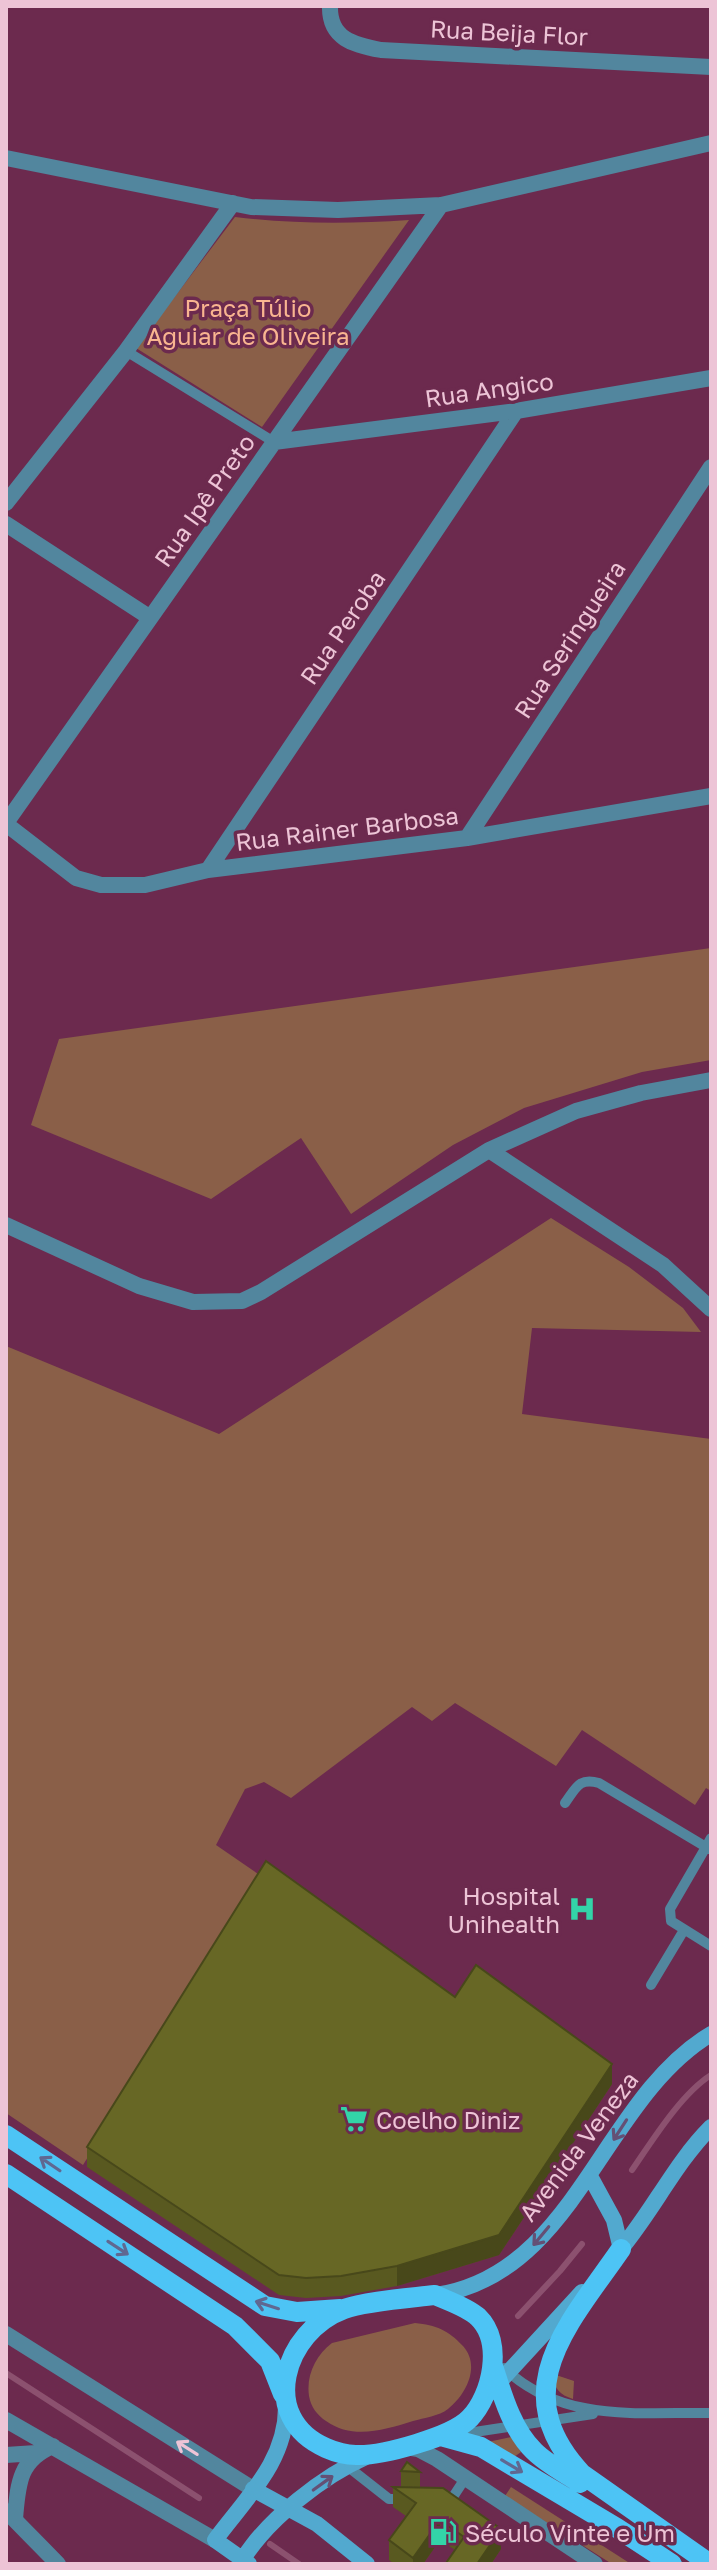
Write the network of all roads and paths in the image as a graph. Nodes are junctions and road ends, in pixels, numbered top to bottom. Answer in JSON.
{"nodes":[{"id":1,"x":330,"y":6,"type":"edge"},
{"id":2,"x":711,"y":67,"type":"edge"},
{"id":3,"x":711,"y":143,"type":"edge"},
{"id":4,"x":6,"y":158,"type":"edge"},
{"id":5,"x":233,"y":203,"type":"junction"},
{"id":6,"x":441,"y":205,"type":"junction"},
{"id":7,"x":126,"y":351,"type":"junction"},
{"id":8,"x":711,"y":378,"type":"edge"},
{"id":9,"x":516,"y":411,"type":"junction"},
{"id":10,"x":274,"y":442,"type":"junction"},
{"id":11,"x":711,"y":467,"type":"edge"},
{"id":12,"x":6,"y":503,"type":"edge"},
{"id":13,"x":6,"y":524,"type":"edge"},
{"id":14,"x":149,"y":617,"type":"junction"},
{"id":15,"x":711,"y":796,"type":"edge"},
{"id":16,"x":6,"y":824,"type":"edge"},
{"id":17,"x":467,"y":838,"type":"junction"},
{"id":18,"x":208,"y":870,"type":"junction"},
{"id":19,"x":711,"y":1080,"type":"edge"},
{"id":20,"x":489,"y":1150,"type":"junction"},
{"id":21,"x":6,"y":1225,"type":"edge"},
{"id":22,"x":711,"y":1309,"type":"edge"},
{"id":23,"x":565,"y":1803,"type":"dead end"},
{"id":24,"x":709,"y":1845,"type":"edge"},
{"id":25,"x":684,"y":1930,"type":"junction"},
{"id":26,"x":711,"y":1946,"type":"edge"},
{"id":27,"x":651,"y":1985,"type":"dead end"},
{"id":28,"x":711,"y":2034,"type":"edge"},
{"id":29,"x":711,"y":2127,"type":"edge"},
{"id":30,"x":6,"y":2135,"type":"edge"},
{"id":31,"x":6,"y":2174,"type":"edge"},
{"id":32,"x":590,"y":2176,"type":"junction"},
{"id":33,"x":621,"y":2249,"type":"junction"},
{"id":34,"x":435,"y":2295,"type":"junction"},
{"id":35,"x":344,"y":2309,"type":"junction"},
{"id":36,"x":6,"y":2334,"type":"edge"},
{"id":37,"x":498,"y":2368,"type":"junction"},
{"id":38,"x":547,"y":2397,"type":"junction"},
{"id":39,"x":285,"y":2399,"type":"junction"},
{"id":40,"x":611,"y":2411,"type":"junction"},
{"id":41,"x":711,"y":2413,"type":"edge"},
{"id":42,"x":6,"y":2420,"type":"edge"},
{"id":43,"x":550,"y":2420,"type":"junction"},
{"id":44,"x":517,"y":2426,"type":"junction"},
{"id":45,"x":441,"y":2436,"type":"junction"},
{"id":46,"x":53,"y":2446,"type":"junction"},
{"id":47,"x":387,"y":2450,"type":"junction"},
{"id":48,"x":36,"y":2453,"type":"junction"},
{"id":49,"x":6,"y":2455,"type":"edge"},
{"id":50,"x":347,"y":2466,"type":"junction"},
{"id":51,"x":466,"y":2477,"type":"junction"},
{"id":52,"x":253,"y":2489,"type":"junction"},
{"id":53,"x":420,"y":2500,"type":"edge"},
{"id":54,"x":436,"y":2500,"type":"edge"},
{"id":55,"x":290,"y":2508,"type":"junction"},
{"id":56,"x":10,"y":2515,"type":"edge"},
{"id":57,"x":215,"y":2540,"type":"junction"},
{"id":58,"x":246,"y":2562,"type":"edge"},
{"id":59,"x":595,"y":2563,"type":"edge"},
{"id":60,"x":58,"y":2564,"type":"edge"},
{"id":61,"x":367,"y":2564,"type":"edge"},
{"id":62,"x":672,"y":2564,"type":"edge"},
{"id":63,"x":709,"y":2564,"type":"edge"}],
"edges":[{"from":1,"to":2,"type":"street","name":"Rua Beija Flor"},
{"from":3,"to":6,"type":"street"},
{"from":4,"to":5,"type":"street"},
{"from":5,"to":6,"type":"street"},
{"from":5,"to":7,"type":"street"},
{"from":6,"to":10,"type":"street","name":"Rua Ipê Preto"},
{"from":7,"to":10,"type":"lane"},
{"from":7,"to":12,"type":"street"},
{"from":8,"to":9,"type":"street","name":"Rua Angico"},
{"from":9,"to":10,"type":"street","name":"Rua Angico"},
{"from":9,"to":18,"type":"street","name":"Rua Peroba"},
{"from":10,"to":14,"type":"street","name":"Rua Ipê Preto"},
{"from":11,"to":17,"type":"street","name":"Rua Seringueira"},
{"from":13,"to":14,"type":"street"},
{"from":14,"to":16,"type":"street","name":"Rua Ipê Preto"},
{"from":15,"to":17,"type":"street","name":"Rua Rainer Barbosa"},
{"from":16,"to":18,"type":"street","name":"Rua Rainer Barbosa"},
{"from":17,"to":18,"type":"street","name":"Rua Rainer Barbosa"},
{"from":19,"to":20,"type":"street"},
{"from":20,"to":21,"type":"street"},
{"from":20,"to":22,"type":"street"},
{"from":23,"to":24,"type":"lane"},
{"from":24,"to":25,"type":"lane"},
{"from":25,"to":26,"type":"lane"},
{"from":25,"to":27,"type":"lane"},
{"from":28,"to":32,"type":"main road","name":"Avenida Veneza","one_way":true},
{"from":29,"to":33,"type":"main road"},
{"from":35,"to":30,"type":"main road","one_way":true},
{"from":31,"to":39,"type":"main road","one_way":true},
{"from":32,"to":33,"type":"main road"},
{"from":32,"to":34,"type":"main road","name":"Avenida Veneza","one_way":true},
{"from":33,"to":37,"type":"main road"},
{"from":33,"to":38,"type":"main road"},
{"from":34,"to":35,"type":"main road"},
{"from":34,"to":37,"type":"main road"},
{"from":35,"to":39,"type":"main road"},
{"from":52,"to":36,"type":"street","one_way":true},
{"from":37,"to":38,"type":"lane"},
{"from":37,"to":44,"type":"main road"},
{"from":37,"to":45,"type":"main road"},
{"from":38,"to":40,"type":"lane"},
{"from":38,"to":43,"type":"main road"},
{"from":39,"to":47,"type":"main road"},
{"from":39,"to":52,"type":"main road"},
{"from":40,"to":41,"type":"lane"},
{"from":40,"to":43,"type":"lane"},
{"from":42,"to":46,"type":"street"},
{"from":43,"to":44,"type":"lane"},
{"from":43,"to":63,"type":"main road"},
{"from":44,"to":45,"type":"lane"},
{"from":44,"to":63,"type":"main road"},
{"from":45,"to":47,"type":"main road"},
{"from":45,"to":51,"type":"street"},
{"from":45,"to":62,"type":"main road","one_way":true},
{"from":46,"to":48,"type":"street"},
{"from":46,"to":57,"type":"street"},
{"from":47,"to":50,"type":"main road"},
{"from":47,"to":51,"type":"street"},
{"from":48,"to":49,"type":"street"},
{"from":48,"to":56,"type":"street"},
{"from":50,"to":53,"type":"lane"},
{"from":55,"to":50,"type":"main road","one_way":true},
{"from":51,"to":54,"type":"lane"},
{"from":51,"to":59,"type":"street"},
{"from":52,"to":55,"type":"main road"},
{"from":52,"to":57,"type":"main road"},
{"from":55,"to":58,"type":"main road"},
{"from":55,"to":61,"type":"main road"},
{"from":56,"to":60,"type":"street"},
{"from":57,"to":58,"type":"main road"}]}
